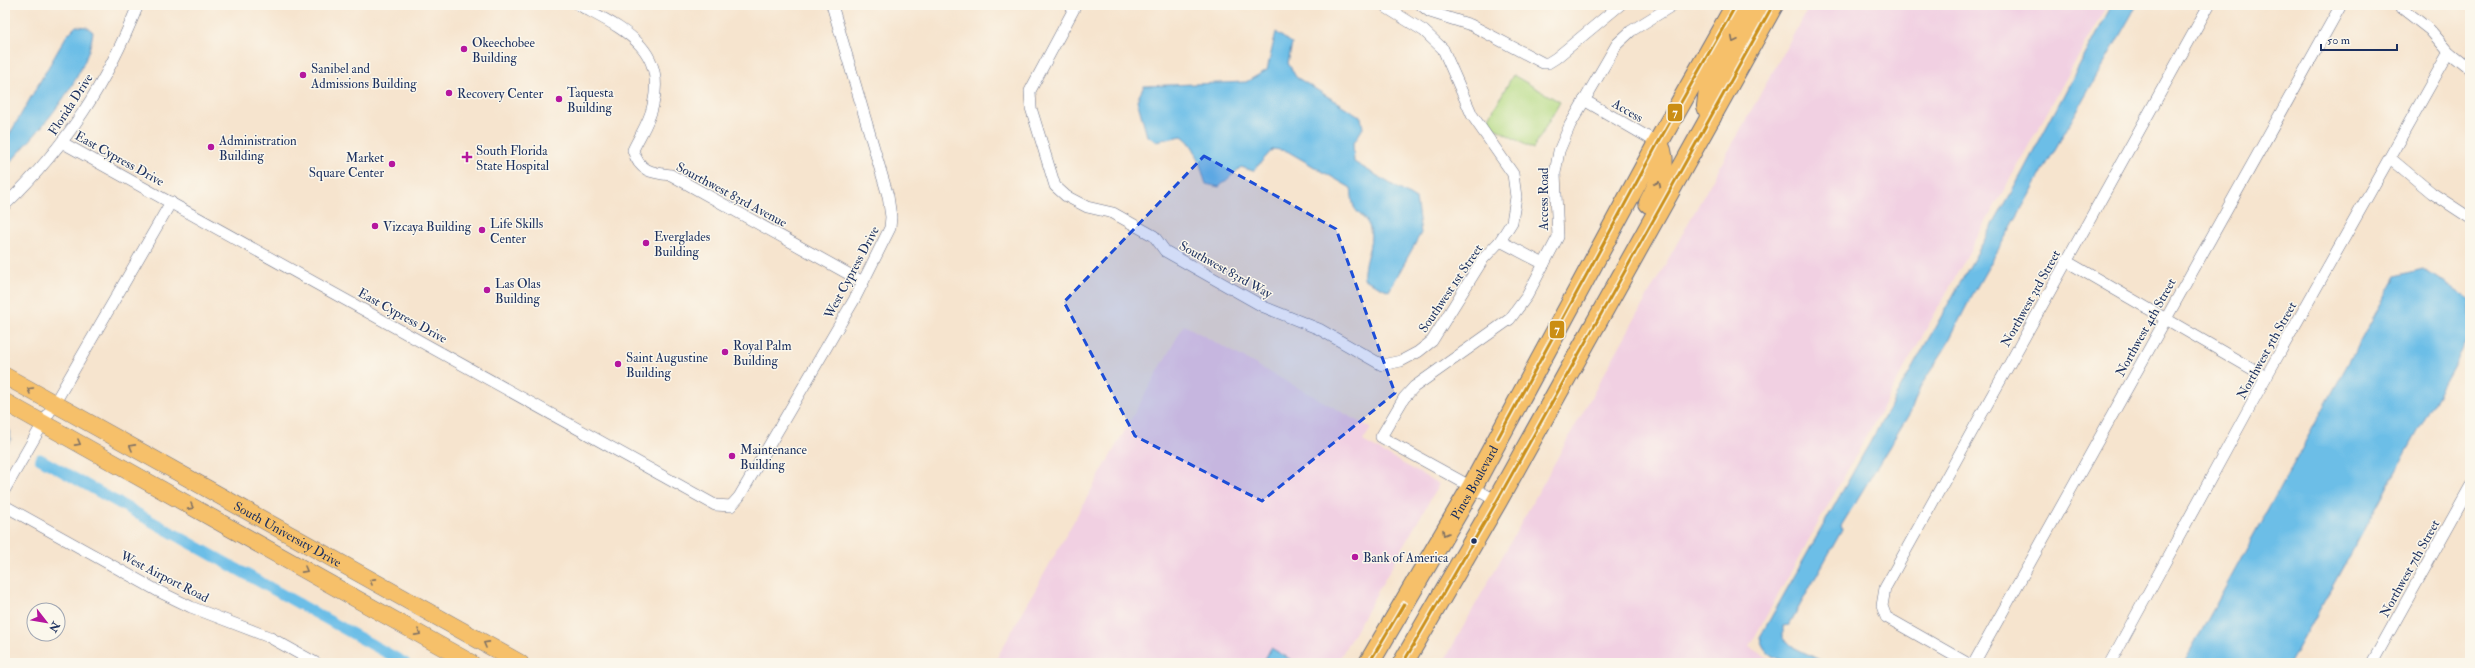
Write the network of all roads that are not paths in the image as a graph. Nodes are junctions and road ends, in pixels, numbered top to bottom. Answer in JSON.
{"nodes":[{"id":1,"x":138,"y":5,"type":"edge"},
{"id":2,"x":578,"y":5,"type":"edge"},
{"id":3,"x":832,"y":5,"type":"edge"},
{"id":4,"x":1076,"y":5,"type":"edge"},
{"id":5,"x":1421,"y":5,"type":"edge"},
{"id":6,"x":1620,"y":5,"type":"edge"},
{"id":7,"x":1673,"y":5,"type":"edge"},
{"id":8,"x":1736,"y":5,"type":"edge"},
{"id":9,"x":1751,"y":5,"type":"edge"},
{"id":10,"x":1773,"y":5,"type":"edge"},
{"id":11,"x":2209,"y":5,"type":"edge"},
{"id":12,"x":2341,"y":5,"type":"edge"},
{"id":13,"x":2398,"y":5,"type":"edge"},
{"id":14,"x":1387,"y":6,"type":"edge"},
{"id":15,"x":2449,"y":52,"type":"junction"},
{"id":16,"x":2470,"y":69,"type":"edge"},
{"id":17,"x":1584,"y":100,"type":"junction"},
{"id":18,"x":1711,"y":117,"type":"junction"},
{"id":19,"x":63,"y":142,"type":"junction"},
{"id":20,"x":1658,"y":143,"type":"junction"},
{"id":21,"x":2390,"y":158,"type":"junction"},
{"id":22,"x":171,"y":202,"type":"junction"},
{"id":23,"x":5,"y":205,"type":"edge"},
{"id":24,"x":2470,"y":218,"type":"edge"},
{"id":25,"x":1500,"y":241,"type":"junction"},
{"id":26,"x":2066,"y":261,"type":"junction"},
{"id":27,"x":1544,"y":264,"type":"junction"},
{"id":28,"x":863,"y":282,"type":"junction"},
{"id":29,"x":1604,"y":308,"type":"junction"},
{"id":30,"x":2165,"y":319,"type":"junction"},
{"id":31,"x":1401,"y":361,"type":"joint"},
{"id":32,"x":5,"y":376,"type":"edge"},
{"id":33,"x":2266,"y":377,"type":"junction"},
{"id":34,"x":5,"y":402,"type":"edge"},
{"id":35,"x":55,"y":404,"type":"junction"},
{"id":36,"x":44,"y":424,"type":"junction"},
{"id":37,"x":1472,"y":487,"type":"junction"},
{"id":38,"x":2470,"y":487,"type":"edge"},
{"id":39,"x":5,"y":489,"type":"edge"},
{"id":40,"x":1498,"y":501,"type":"junction"},
{"id":41,"x":5,"y":506,"type":"edge"},
{"id":42,"x":731,"y":506,"type":"joint"},
{"id":43,"x":1375,"y":658,"type":"edge"},
{"id":44,"x":316,"y":663,"type":"edge"},
{"id":45,"x":471,"y":663,"type":"edge"},
{"id":46,"x":520,"y":663,"type":"edge"},
{"id":47,"x":1403,"y":663,"type":"edge"},
{"id":48,"x":1967,"y":663,"type":"edge"},
{"id":49,"x":1974,"y":663,"type":"edge"},
{"id":50,"x":2110,"y":663,"type":"edge"},
{"id":51,"x":2372,"y":663,"type":"edge"}],
"edges":[{"from":1,"to":19,"type":"street","name":"Florida Drive"},
{"from":2,"to":28,"type":"street","name":"Sourthwest 83rd Avenue"},
{"from":3,"to":28,"type":"street","name":"West Cypress Drive"},
{"from":4,"to":31,"type":"street","name":"Southwest 83rd Way"},
{"from":5,"to":6,"type":"street"},
{"from":7,"to":17,"type":"street","name":"Access Road"},
{"from":8,"to":20,"type":"highway","name":"Pines Boulevard"},
{"from":9,"to":18,"type":"highway","one_way":true},
{"from":10,"to":18,"type":"highway"},
{"from":11,"to":26,"type":"street","name":"Northwest 3rd Street"},
{"from":12,"to":30,"type":"street","name":"Northwest 4th Street"},
{"from":13,"to":15,"type":"street"},
{"from":14,"to":25,"type":"street","name":"Southwest 1st Street"},
{"from":15,"to":16,"type":"street"},
{"from":15,"to":21,"type":"street","name":"Northwest 5th Street"},
{"from":17,"to":20,"type":"street","name":"Access"},
{"from":17,"to":27,"type":"street","name":"Access Road"},
{"from":18,"to":29,"type":"highway"},
{"from":19,"to":22,"type":"street","name":"East Cypress Drive"},
{"from":19,"to":23,"type":"street","name":"Florida Drive"},
{"from":29,"to":20,"type":"highway","one_way":true},
{"from":20,"to":37,"type":"highway","name":"Pines Boulevard"},
{"from":21,"to":24,"type":"street"},
{"from":21,"to":33,"type":"street","name":"Northwest 5th Street"},
{"from":22,"to":35,"type":"street"},
{"from":22,"to":42,"type":"street","name":"East Cypress Drive"},
{"from":25,"to":27,"type":"street"},
{"from":25,"to":31,"type":"street","name":"Southwest 1st Street"},
{"from":26,"to":30,"type":"street"},
{"from":26,"to":48,"type":"street","name":"Northwest 3rd Street"},
{"from":27,"to":37,"type":"street","name":"Access Road"},
{"from":28,"to":42,"type":"street","name":"West Cypress Drive"},
{"from":29,"to":40,"type":"highway"},
{"from":30,"to":33,"type":"street"},
{"from":30,"to":49,"type":"street","name":"Northwest 4th Street"},
{"from":35,"to":32,"type":"main road","name":"South University Drive","one_way":true},
{"from":33,"to":50,"type":"street","name":"Northwest 5th Street"},
{"from":34,"to":36,"type":"main road","name":"South University Drive"},
{"from":35,"to":36,"type":"street"},
{"from":46,"to":35,"type":"main road","name":"South University Drive","one_way":true},
{"from":36,"to":39,"type":"street"},
{"from":36,"to":45,"type":"main road","name":"South University Drive","one_way":true},
{"from":37,"to":40,"type":"street"},
{"from":37,"to":43,"type":"highway","name":"Pines Boulevard","one_way":true},
{"from":38,"to":51,"type":"street","name":"Northwest 7th Street"},
{"from":40,"to":47,"type":"highway"},
{"from":41,"to":44,"type":"street","name":"West Airport Road"}]}
